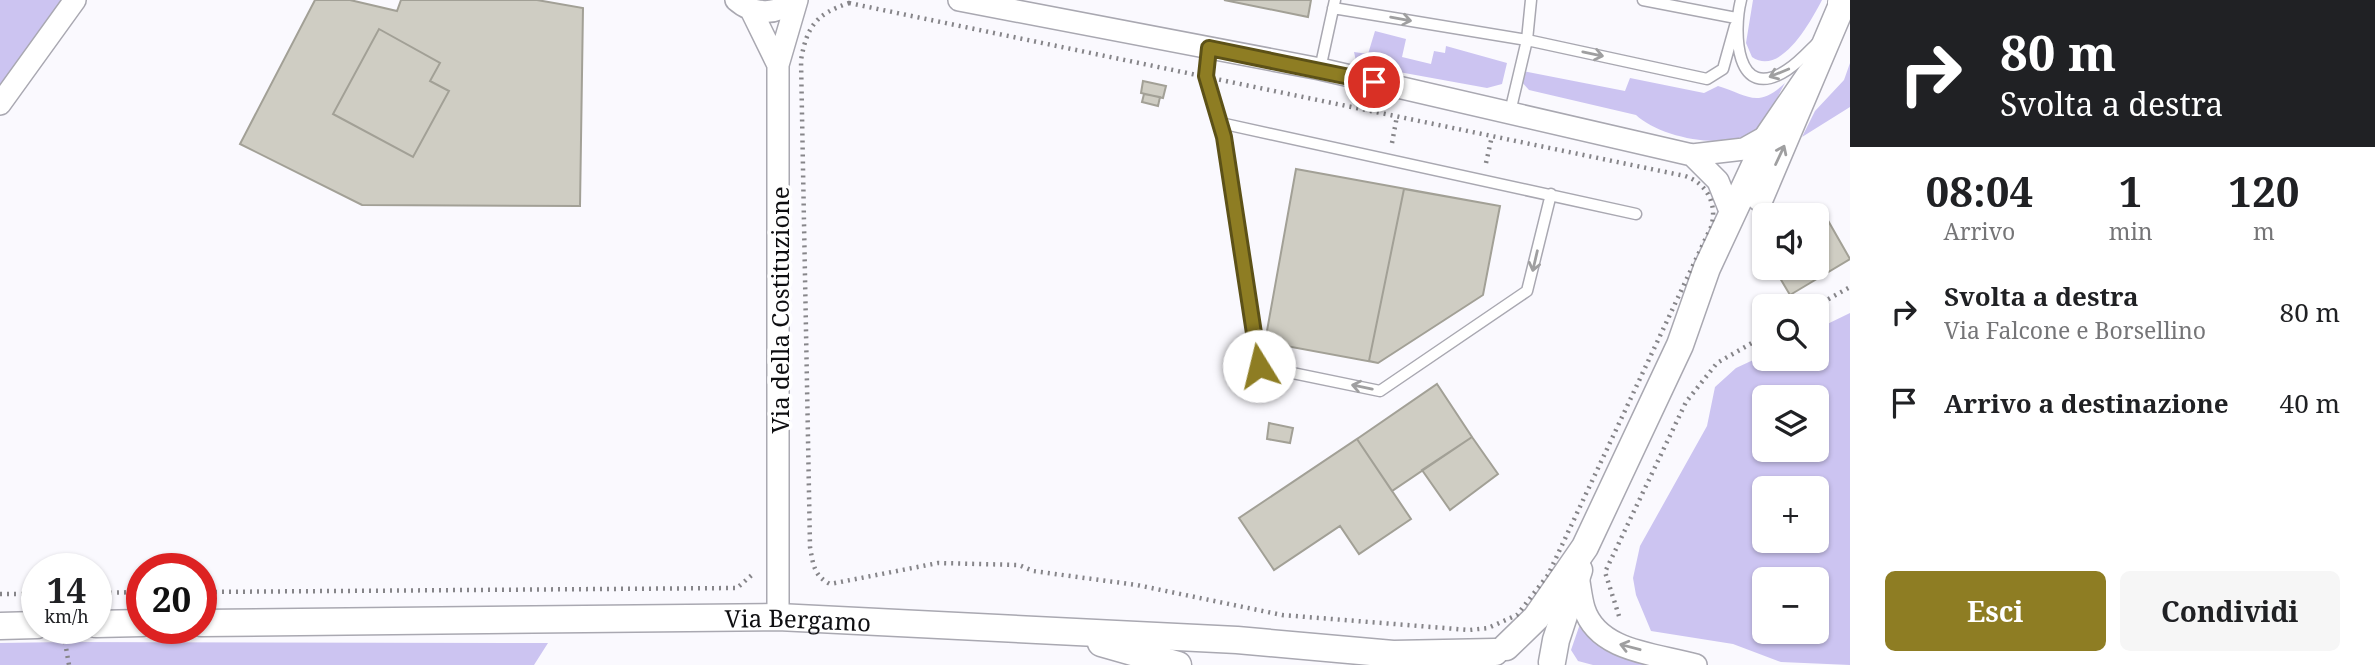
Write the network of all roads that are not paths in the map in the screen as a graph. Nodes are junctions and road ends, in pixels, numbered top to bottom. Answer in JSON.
{"nodes":[{"id":1,"x":75,"y":0,"type":"edge"},
{"id":2,"x":796,"y":0,"type":"edge"},
{"id":3,"x":959,"y":0,"type":"edge"},
{"id":4,"x":1531,"y":0,"type":"edge"},
{"id":5,"x":1643,"y":0,"type":"edge"},
{"id":6,"x":1741,"y":0,"type":"edge"},
{"id":7,"x":1845,"y":1,"type":"edge"},
{"id":8,"x":1334,"y":4,"type":"edge"},
{"id":9,"x":743,"y":5,"type":"edge"},
{"id":10,"x":1736,"y":22,"type":"junction"},
{"id":11,"x":1831,"y":30,"type":"junction"},
{"id":12,"x":1527,"y":40,"type":"junction"},
{"id":13,"x":1209,"y":48,"type":"junction"},
{"id":14,"x":778,"y":65,"type":"junction"},
{"id":15,"x":1320,"y":69,"type":"junction"},
{"id":16,"x":1810,"y":75,"type":"junction"},
{"id":17,"x":0,"y":104,"type":"edge"},
{"id":18,"x":1510,"y":112,"type":"junction"},
{"id":19,"x":1219,"y":122,"type":"junction"},
{"id":20,"x":1769,"y":135,"type":"junction"},
{"id":21,"x":1692,"y":155,"type":"junction"},
{"id":22,"x":1551,"y":194,"type":"junction"},
{"id":23,"x":1636,"y":214,"type":"dead end"},
{"id":24,"x":1732,"y":216,"type":"junction"},
{"id":25,"x":1680,"y":345,"type":"junction"},
{"id":26,"x":1585,"y":547,"type":"junction"},
{"id":27,"x":1578,"y":576,"type":"junction"},
{"id":28,"x":778,"y":617,"type":"junction"},
{"id":29,"x":217,"y":622,"type":"edge"},
{"id":30,"x":21,"y":625,"type":"edge"},
{"id":31,"x":0,"y":626,"type":"edge"},
{"id":32,"x":1056,"y":629,"type":"junction"},
{"id":33,"x":1494,"y":654,"type":"edge"},
{"id":34,"x":1403,"y":660,"type":"edge"},
{"id":35,"x":1553,"y":664,"type":"edge"},
{"id":36,"x":1178,"y":665,"type":"edge"},
{"id":37,"x":1696,"y":665,"type":"edge"}],
"edges":[{"from":1,"to":17,"type":"street"},
{"from":2,"to":9,"type":"street"},
{"from":2,"to":14,"type":"street"},
{"from":3,"to":13,"type":"street"},
{"from":4,"to":12,"type":"lane"},
{"from":5,"to":10,"type":"lane"},
{"from":6,"to":10,"type":"lane"},
{"from":7,"to":11,"type":"street"},
{"from":8,"to":12,"type":"lane","one_way":true},
{"from":8,"to":15,"type":"lane"},
{"from":9,"to":14,"type":"street","name":"Via della Costituzione"},
{"from":11,"to":10,"type":"lane","one_way":true},
{"from":12,"to":10,"type":"lane","one_way":true},
{"from":11,"to":16,"type":"street"},
{"from":12,"to":18,"type":"lane"},
{"from":13,"to":15,"type":"street"},
{"from":13,"to":19,"type":"lane"},
{"from":14,"to":28,"type":"street","name":"Via della Costituzione"},
{"from":15,"to":18,"type":"street"},
{"from":16,"to":20,"type":"street"},
{"from":25,"to":16,"type":"street","one_way":true},
{"from":18,"to":21,"type":"street"},
{"from":19,"to":22,"type":"lane"},
{"from":22,"to":19,"type":"lane","one_way":true},
{"from":20,"to":21,"type":"street"},
{"from":20,"to":24,"type":"street"},
{"from":21,"to":24,"type":"street"},
{"from":22,"to":23,"type":"lane"},
{"from":24,"to":25,"type":"street"},
{"from":25,"to":26,"type":"street"},
{"from":26,"to":27,"type":"street"},
{"from":26,"to":33,"type":"street"},
{"from":27,"to":35,"type":"street"},
{"from":37,"to":27,"type":"street","one_way":true},
{"from":28,"to":29,"type":"street","name":"Via Bergamo"},
{"from":28,"to":32,"type":"street","name":"Via Bergamo"},
{"from":30,"to":31,"type":"street"},
{"from":32,"to":34,"type":"street","name":"Via Bergamo"},
{"from":32,"to":36,"type":"street"},
{"from":33,"to":34,"type":"street","name":"Via Bergamo"},
{"from":33,"to":35,"type":"street","name":"Via Bergamo"}]}
